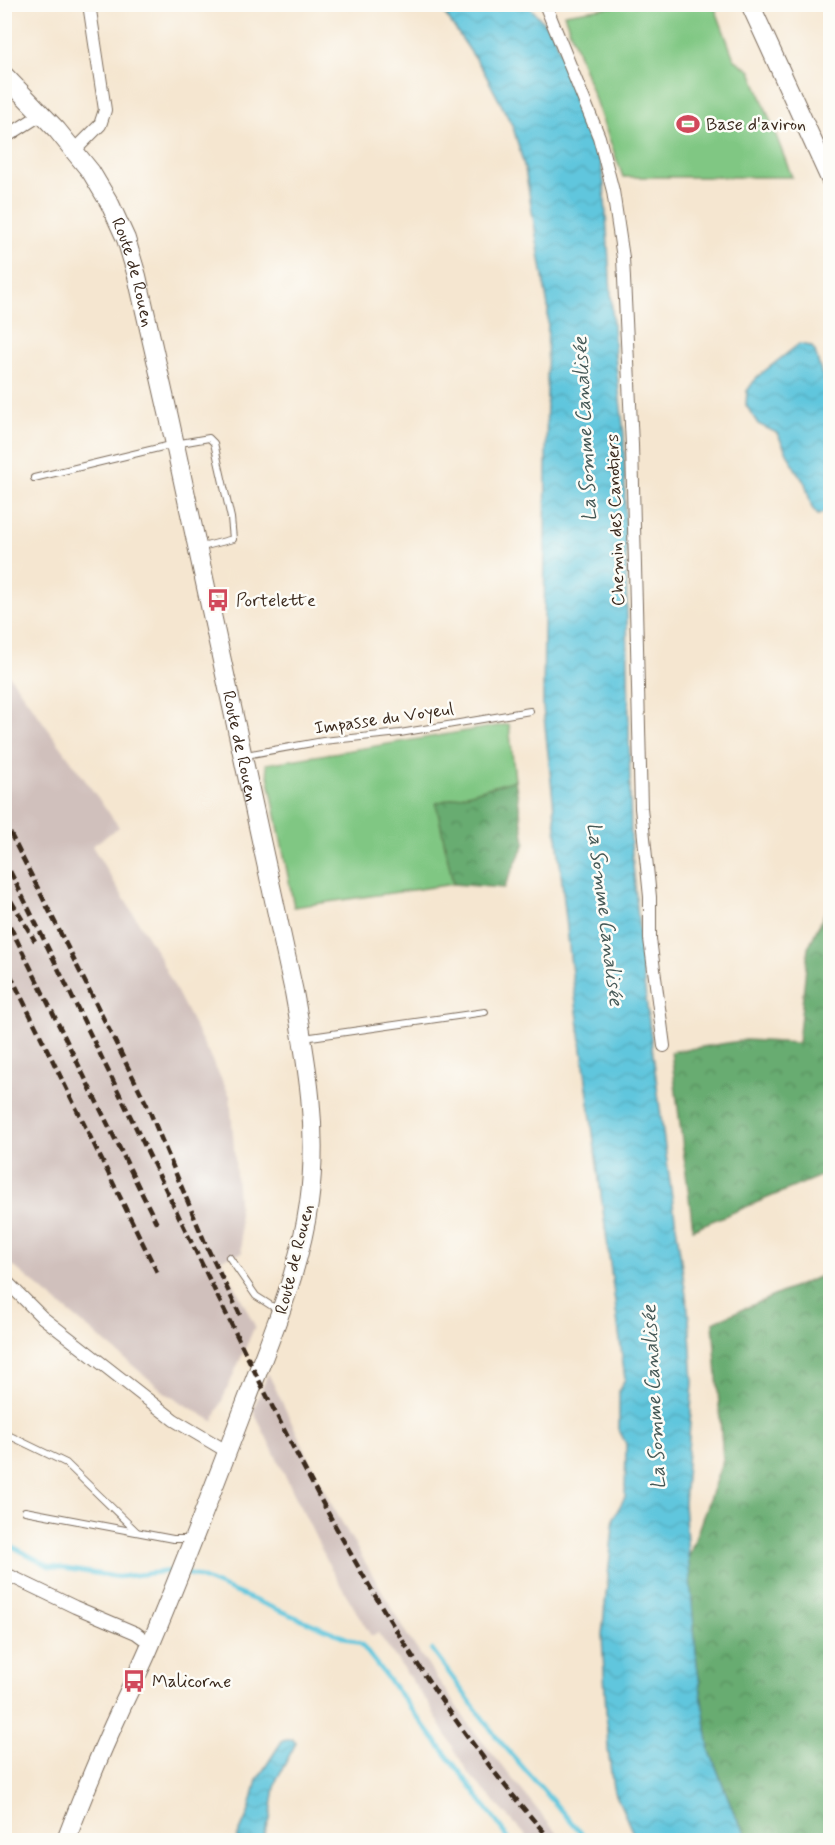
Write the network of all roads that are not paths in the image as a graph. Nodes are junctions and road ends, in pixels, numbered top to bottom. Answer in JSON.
{"nodes":[{"id":1,"x":88,"y":4,"type":"edge"},
{"id":2,"x":546,"y":4,"type":"edge"},
{"id":3,"x":750,"y":4,"type":"edge"},
{"id":4,"x":4,"y":75,"type":"edge"},
{"id":5,"x":42,"y":114,"type":"junction"},
{"id":6,"x":4,"y":138,"type":"edge"},
{"id":7,"x":74,"y":151,"type":"junction"},
{"id":8,"x":831,"y":179,"type":"edge"},
{"id":9,"x":175,"y":444,"type":"junction"},
{"id":10,"x":34,"y":478,"type":"dead end"},
{"id":11,"x":198,"y":548,"type":"junction"},
{"id":12,"x":530,"y":711,"type":"dead end"},
{"id":13,"x":242,"y":755,"type":"junction"},
{"id":14,"x":485,"y":1012,"type":"dead end"},
{"id":15,"x":302,"y":1038,"type":"junction"},
{"id":16,"x":664,"y":1046,"type":"dead end"},
{"id":17,"x":229,"y":1257,"type":"dead end"},
{"id":18,"x":6,"y":1284,"type":"edge"},
{"id":19,"x":281,"y":1312,"type":"junction"},
{"id":20,"x":4,"y":1432,"type":"edge"},
{"id":21,"x":228,"y":1452,"type":"junction"},
{"id":22,"x":26,"y":1512,"type":"dead end"},
{"id":23,"x":136,"y":1532,"type":"junction"},
{"id":24,"x":194,"y":1539,"type":"junction"},
{"id":25,"x":4,"y":1573,"type":"edge"},
{"id":26,"x":151,"y":1644,"type":"junction"},
{"id":27,"x":66,"y":1840,"type":"edge"}],
"edges":[{"from":1,"to":7,"type":"street"},
{"from":2,"to":16,"type":"street","name":"Chemin des Canotiers"},
{"from":3,"to":8,"type":"main road"},
{"from":4,"to":5,"type":"main road","name":"Route de Rouen"},
{"from":5,"to":6,"type":"street"},
{"from":5,"to":7,"type":"main road","name":"Route de Rouen"},
{"from":7,"to":9,"type":"main road","name":"Route de Rouen"},
{"from":9,"to":10,"type":"lane"},
{"from":9,"to":11,"type":"main road","name":"Route de Rouen"},
{"from":9,"to":11,"type":"lane"},
{"from":11,"to":13,"type":"main road","name":"Route de Rouen"},
{"from":12,"to":13,"type":"lane","name":"Impasse du Voyeul"},
{"from":13,"to":15,"type":"main road","name":"Route de Rouen"},
{"from":14,"to":15,"type":"lane"},
{"from":15,"to":19,"type":"main road","name":"Route de Rouen"},
{"from":17,"to":19,"type":"lane"},
{"from":18,"to":21,"type":"street"},
{"from":19,"to":21,"type":"main road","name":"Route de Rouen"},
{"from":20,"to":23,"type":"lane"},
{"from":21,"to":24,"type":"main road","name":"Route de Rouen"},
{"from":22,"to":23,"type":"lane"},
{"from":23,"to":24,"type":"lane"},
{"from":24,"to":26,"type":"main road","name":"Route de Rouen"},
{"from":25,"to":26,"type":"street"},
{"from":26,"to":27,"type":"main road","name":"Route de Rouen"}]}
